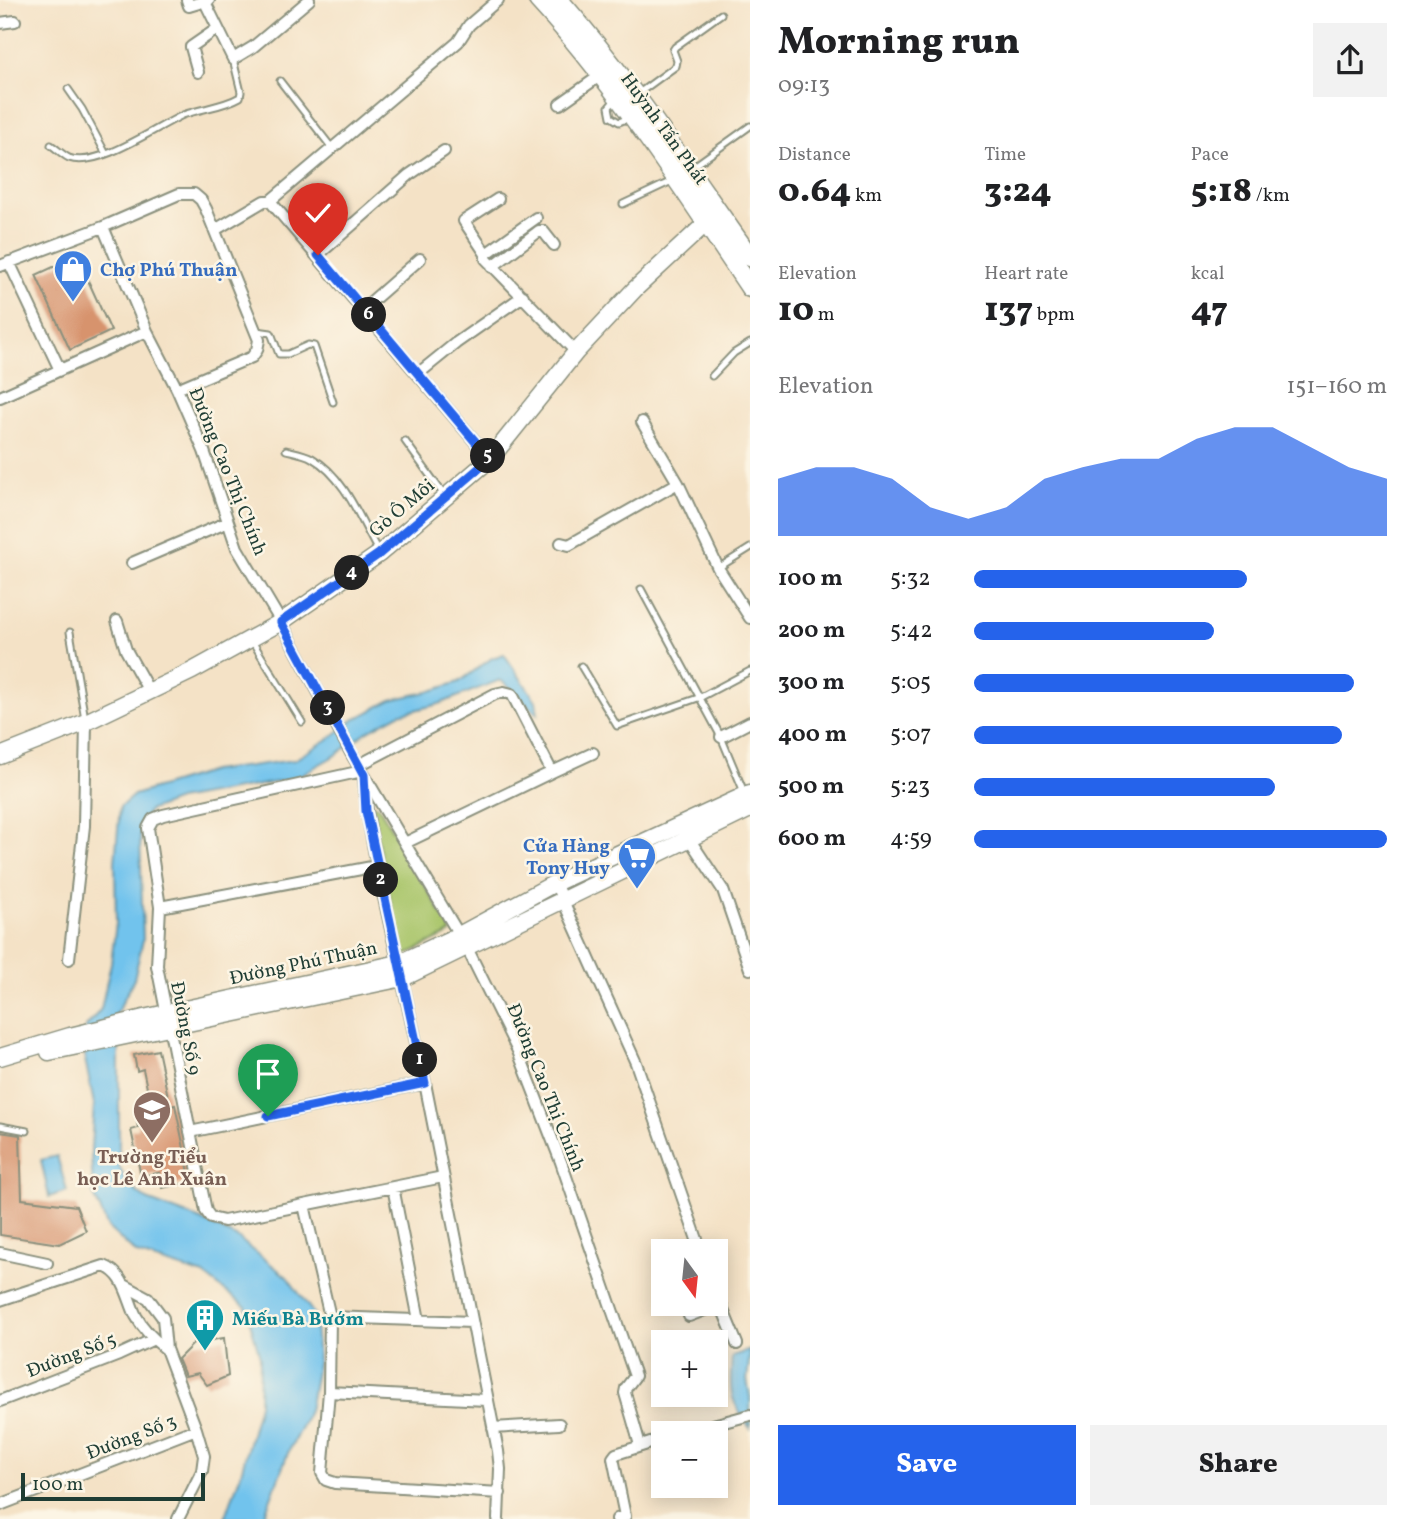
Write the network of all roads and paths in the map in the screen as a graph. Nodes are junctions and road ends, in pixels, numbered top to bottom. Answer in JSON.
{"nodes":[{"id":1,"x":187,"y":0,"type":"edge"},
{"id":2,"x":309,"y":0,"type":"edge"},
{"id":3,"x":498,"y":0,"type":"edge"},
{"id":4,"x":538,"y":0,"type":"edge"},
{"id":5,"x":559,"y":0,"type":"edge"},
{"id":6,"x":207,"y":1,"type":"edge"},
{"id":7,"x":721,"y":14,"type":"dead end"},
{"id":8,"x":15,"y":21,"type":"dead end"},
{"id":9,"x":0,"y":23,"type":"edge"},
{"id":10,"x":217,"y":29,"type":"junction"},
{"id":11,"x":233,"y":59,"type":"junction"},
{"id":12,"x":198,"y":72,"type":"dead end"},
{"id":13,"x":601,"y":75,"type":"junction"},
{"id":14,"x":280,"y":81,"type":"dead end"},
{"id":15,"x":68,"y":89,"type":"dead end"},
{"id":16,"x":559,"y":104,"type":"dead end"},
{"id":17,"x":638,"y":106,"type":"junction"},
{"id":18,"x":750,"y":126,"type":"edge"},
{"id":19,"x":51,"y":145,"type":"dead end"},
{"id":20,"x":333,"y":149,"type":"junction"},
{"id":21,"x":444,"y":151,"type":"dead end"},
{"id":22,"x":106,"y":154,"type":"junction"},
{"id":23,"x":684,"y":174,"type":"junction"},
{"id":24,"x":498,"y":199,"type":"dead end"},
{"id":25,"x":270,"y":201,"type":"junction"},
{"id":26,"x":623,"y":204,"type":"dead end"},
{"id":27,"x":712,"y":217,"type":"junction"},
{"id":28,"x":536,"y":218,"type":"dead end"},
{"id":29,"x":103,"y":227,"type":"junction"},
{"id":30,"x":215,"y":230,"type":"junction"},
{"id":31,"x":554,"y":245,"type":"dead end"},
{"id":32,"x":486,"y":254,"type":"junction"},
{"id":33,"x":318,"y":255,"type":"junction"},
{"id":34,"x":750,"y":257,"type":"edge"},
{"id":35,"x":420,"y":259,"type":"dead end"},
{"id":36,"x":2,"y":265,"type":"edge"},
{"id":37,"x":492,"y":267,"type":"junction"},
{"id":38,"x":750,"y":288,"type":"edge"},
{"id":39,"x":523,"y":296,"type":"junction"},
{"id":40,"x":364,"y":308,"type":"junction"},
{"id":41,"x":147,"y":331,"type":"junction"},
{"id":42,"x":257,"y":331,"type":"junction"},
{"id":43,"x":750,"y":342,"type":"edge"},
{"id":44,"x":576,"y":352,"type":"junction"},
{"id":45,"x":60,"y":370,"type":"junction"},
{"id":46,"x":419,"y":373,"type":"junction"},
{"id":47,"x":712,"y":376,"type":"dead end"},
{"id":48,"x":177,"y":389,"type":"junction"},
{"id":49,"x":0,"y":397,"type":"edge"},
{"id":50,"x":333,"y":402,"type":"dead end"},
{"id":51,"x":642,"y":422,"type":"dead end"},
{"id":52,"x":405,"y":440,"type":"dead end"},
{"id":53,"x":286,"y":450,"type":"dead end"},
{"id":54,"x":490,"y":459,"type":"junction"},
{"id":55,"x":678,"y":483,"type":"junction"},
{"id":56,"x":446,"y":498,"type":"junction"},
{"id":57,"x":228,"y":522,"type":"junction"},
{"id":58,"x":561,"y":543,"type":"dead end"},
{"id":59,"x":750,"y":548,"type":"edge"},
{"id":60,"x":379,"y":554,"type":"junction"},
{"id":61,"x":132,"y":563,"type":"dead end"},
{"id":62,"x":718,"y":568,"type":"junction"},
{"id":63,"x":641,"y":589,"type":"dead end"},
{"id":64,"x":750,"y":618,"type":"edge"},
{"id":65,"x":117,"y":621,"type":"dead end"},
{"id":66,"x":281,"y":622,"type":"junction"},
{"id":67,"x":70,"y":632,"type":"dead end"},
{"id":68,"x":251,"y":639,"type":"junction"},
{"id":69,"x":581,"y":666,"type":"dead end"},
{"id":70,"x":750,"y":671,"type":"edge"},
{"id":71,"x":150,"y":692,"type":"junction"},
{"id":72,"x":701,"y":697,"type":"junction"},
{"id":73,"x":86,"y":722,"type":"junction"},
{"id":74,"x":302,"y":722,"type":"dead end"},
{"id":75,"x":750,"y":722,"type":"edge"},
{"id":76,"x":721,"y":737,"type":"junction"},
{"id":77,"x":593,"y":753,"type":"dead end"},
{"id":78,"x":0,"y":756,"type":"edge"},
{"id":79,"x":361,"y":770,"type":"junction"},
{"id":80,"x":552,"y":772,"type":"junction"},
{"id":81,"x":749,"y":799,"type":"edge"},
{"id":82,"x":685,"y":832,"type":"junction"},
{"id":83,"x":405,"y":843,"type":"junction"},
{"id":84,"x":377,"y":866,"type":"junction"},
{"id":85,"x":555,"y":883,"type":"junction"},
{"id":86,"x":563,"y":899,"type":"junction"},
{"id":87,"x":160,"y":907,"type":"junction"},
{"id":88,"x":463,"y":941,"type":"junction"},
{"id":89,"x":69,"y":959,"type":"dead end"},
{"id":90,"x":750,"y":969,"type":"edge"},
{"id":91,"x":401,"y":971,"type":"junction"},
{"id":92,"x":167,"y":1021,"type":"junction"},
{"id":93,"x":72,"y":1041,"type":"junction"},
{"id":94,"x":0,"y":1058,"type":"edge"},
{"id":95,"x":0,"y":1068,"type":"edge"},
{"id":96,"x":425,"y":1083,"type":"junction"},
{"id":97,"x":0,"y":1126,"type":"edge"},
{"id":98,"x":27,"y":1131,"type":"dead end"},
{"id":99,"x":190,"y":1132,"type":"junction"},
{"id":100,"x":443,"y":1177,"type":"junction"},
{"id":101,"x":393,"y":1187,"type":"junction"},
{"id":102,"x":304,"y":1205,"type":"junction"},
{"id":103,"x":697,"y":1239,"type":"edge"},
{"id":104,"x":0,"y":1253,"type":"edge"},
{"id":105,"x":47,"y":1263,"type":"dead end"},
{"id":106,"x":124,"y":1285,"type":"junction"},
{"id":107,"x":0,"y":1300,"type":"edge"},
{"id":108,"x":725,"y":1316,"type":"edge"},
{"id":109,"x":330,"y":1317,"type":"junction"},
{"id":110,"x":419,"y":1320,"type":"junction"},
{"id":111,"x":471,"y":1322,"type":"junction"},
{"id":112,"x":154,"y":1339,"type":"junction"},
{"id":113,"x":737,"y":1344,"type":"dead end"},
{"id":114,"x":166,"y":1349,"type":"junction"},
{"id":115,"x":329,"y":1392,"type":"junction"},
{"id":116,"x":486,"y":1400,"type":"junction"},
{"id":117,"x":0,"y":1401,"type":"edge"},
{"id":118,"x":750,"y":1415,"type":"edge"},
{"id":119,"x":726,"y":1421,"type":"edge"},
{"id":120,"x":559,"y":1424,"type":"dead end"},
{"id":121,"x":493,"y":1428,"type":"junction"},
{"id":122,"x":196,"y":1429,"type":"junction"},
{"id":123,"x":651,"y":1443,"type":"edge"},
{"id":124,"x":640,"y":1446,"type":"junction"},
{"id":125,"x":500,"y":1493,"type":"junction"},
{"id":126,"x":0,"y":1505,"type":"edge"},
{"id":127,"x":178,"y":1519,"type":"edge"},
{"id":128,"x":498,"y":1519,"type":"edge"},
{"id":129,"x":617,"y":1519,"type":"edge"}],
"edges":[{"from":1,"to":6,"type":"street"},
{"from":2,"to":11,"type":"street"},
{"from":3,"to":20,"type":"street"},
{"from":4,"to":13,"type":"main road","name":"Huỳnh Tấn Phát"},
{"from":5,"to":17,"type":"main road","name":"Huỳnh Tấn Phát"},
{"from":6,"to":10,"type":"street"},
{"from":7,"to":17,"type":"lane"},
{"from":8,"to":9,"type":"street"},
{"from":10,"to":11,"type":"street"},
{"from":10,"to":12,"type":"street"},
{"from":11,"to":22,"type":"lane"},
{"from":13,"to":16,"type":"street"},
{"from":13,"to":17,"type":"main road","name":"Huỳnh Tấn Phát"},
{"from":14,"to":20,"type":"lane"},
{"from":15,"to":22,"type":"lane"},
{"from":17,"to":23,"type":"main road","name":"Huỳnh Tấn Phát"},
{"from":18,"to":23,"type":"lane"},
{"from":19,"to":22,"type":"lane"},
{"from":20,"to":25,"type":"street"},
{"from":21,"to":33,"type":"street"},
{"from":23,"to":26,"type":"lane"},
{"from":23,"to":27,"type":"main road","name":"Huỳnh Tấn Phát"},
{"from":24,"to":32,"type":"street"},
{"from":25,"to":30,"type":"street"},
{"from":25,"to":33,"type":"street"},
{"from":27,"to":34,"type":"main road","name":"Huỳnh Tấn Phát"},
{"from":27,"to":38,"type":"main road","name":"Huỳnh Tấn Phát"},
{"from":27,"to":44,"type":"street","name":"Gò Ô Môi"},
{"from":28,"to":32,"type":"street"},
{"from":29,"to":30,"type":"street"},
{"from":29,"to":36,"type":"street"},
{"from":29,"to":41,"type":"street","name":"Đường Cao Thị Chính"},
{"from":30,"to":42,"type":"street"},
{"from":31,"to":37,"type":"street"},
{"from":32,"to":37,"type":"street"},
{"from":33,"to":40,"type":"street"},
{"from":35,"to":40,"type":"street"},
{"from":36,"to":45,"type":"street"},
{"from":37,"to":39,"type":"street"},
{"from":39,"to":44,"type":"street"},
{"from":39,"to":46,"type":"street"},
{"from":40,"to":46,"type":"street"},
{"from":41,"to":45,"type":"street"},
{"from":41,"to":48,"type":"street","name":"Đường Cao Thị Chính"},
{"from":42,"to":48,"type":"street"},
{"from":42,"to":50,"type":"lane"},
{"from":43,"to":47,"type":"lane"},
{"from":44,"to":54,"type":"street","name":"Gò Ô Môi"},
{"from":45,"to":49,"type":"street"},
{"from":46,"to":54,"type":"street"},
{"from":48,"to":57,"type":"street","name":"Đường Cao Thị Chính"},
{"from":51,"to":55,"type":"street"},
{"from":52,"to":56,"type":"lane"},
{"from":53,"to":60,"type":"lane"},
{"from":54,"to":56,"type":"street","name":"Gò Ô Môi"},
{"from":55,"to":58,"type":"street"},
{"from":55,"to":62,"type":"street"},
{"from":56,"to":60,"type":"street","name":"Gò Ô Môi"},
{"from":57,"to":61,"type":"street"},
{"from":57,"to":66,"type":"street","name":"Đường Cao Thị Chính"},
{"from":59,"to":62,"type":"lane"},
{"from":60,"to":66,"type":"street","name":"Gò Ô Môi"},
{"from":62,"to":64,"type":"street"},
{"from":63,"to":72,"type":"lane"},
{"from":65,"to":71,"type":"street"},
{"from":66,"to":68,"type":"street","name":"Gò Ô Môi"},
{"from":66,"to":79,"type":"street","name":"Đường Cao Thị Chính"},
{"from":67,"to":73,"type":"lane"},
{"from":68,"to":71,"type":"street","name":"Gò Ô Môi"},
{"from":68,"to":74,"type":"lane"},
{"from":69,"to":72,"type":"lane"},
{"from":70,"to":72,"type":"lane"},
{"from":71,"to":73,"type":"street","name":"Gò Ô Môi"},
{"from":72,"to":76,"type":"lane"},
{"from":73,"to":78,"type":"street","name":"Gò Ô Môi"},
{"from":73,"to":89,"type":"street"},
{"from":75,"to":76,"type":"street"},
{"from":76,"to":81,"type":"lane"},
{"from":77,"to":80,"type":"street"},
{"from":79,"to":80,"type":"street","name":"Đường Số 9"},
{"from":79,"to":83,"type":"street","name":"Đường Cao Thị Chính"},
{"from":79,"to":84,"type":"street"},
{"from":79,"to":87,"type":"street","name":"Đường Số 9"},
{"from":80,"to":83,"type":"street"},
{"from":81,"to":82,"type":"street","name":"Đường Phú Thuận"},
{"from":82,"to":85,"type":"street","name":"Đường Phú Thuận"},
{"from":82,"to":86,"type":"street","name":"Đường Phú Thuận"},
{"from":82,"to":90,"type":"street"},
{"from":83,"to":88,"type":"street","name":"Đường Cao Thị Chính"},
{"from":84,"to":87,"type":"street"},
{"from":84,"to":91,"type":"street"},
{"from":85,"to":86,"type":"street"},
{"from":85,"to":88,"type":"street","name":"Đường Phú Thuận"},
{"from":86,"to":88,"type":"street","name":"Đường Phú Thuận"},
{"from":86,"to":103,"type":"street"},
{"from":87,"to":92,"type":"street","name":"Đường Số 9"},
{"from":88,"to":91,"type":"street","name":"Đường Phú Thuận"},
{"from":88,"to":124,"type":"street","name":"Đường Cao Thị Chính"},
{"from":91,"to":92,"type":"street","name":"Đường Phú Thuận"},
{"from":91,"to":96,"type":"street"},
{"from":92,"to":93,"type":"street","name":"Đường Phú Thuận"},
{"from":92,"to":99,"type":"street","name":"Đường Số 9"},
{"from":93,"to":94,"type":"street","name":"Đường Phú Thuận"},
{"from":93,"to":95,"type":"street"},
{"from":96,"to":99,"type":"street"},
{"from":96,"to":100,"type":"street"},
{"from":97,"to":98,"type":"lane"},
{"from":99,"to":102,"type":"street","name":"Đường Số 9"},
{"from":100,"to":101,"type":"street","name":"Đường Số 9"},
{"from":100,"to":111,"type":"street"},
{"from":101,"to":102,"type":"street","name":"Đường Số 9"},
{"from":101,"to":110,"type":"street"},
{"from":102,"to":109,"type":"street"},
{"from":104,"to":105,"type":"street"},
{"from":106,"to":107,"type":"street"},
{"from":106,"to":112,"type":"street"},
{"from":106,"to":114,"type":"street"},
{"from":108,"to":113,"type":"street"},
{"from":109,"to":110,"type":"street"},
{"from":109,"to":115,"type":"street"},
{"from":110,"to":111,"type":"street"},
{"from":111,"to":116,"type":"street"},
{"from":112,"to":114,"type":"street"},
{"from":112,"to":117,"type":"street","name":"Đường Số 5"},
{"from":114,"to":122,"type":"street"},
{"from":115,"to":116,"type":"street"},
{"from":115,"to":125,"type":"street"},
{"from":116,"to":121,"type":"street"},
{"from":118,"to":119,"type":"street"},
{"from":120,"to":121,"type":"street"},
{"from":121,"to":125,"type":"street"},
{"from":122,"to":126,"type":"street","name":"Đường Số 3"},
{"from":122,"to":127,"type":"street"},
{"from":123,"to":124,"type":"street"},
{"from":124,"to":129,"type":"street"},
{"from":125,"to":128,"type":"street"}]}
